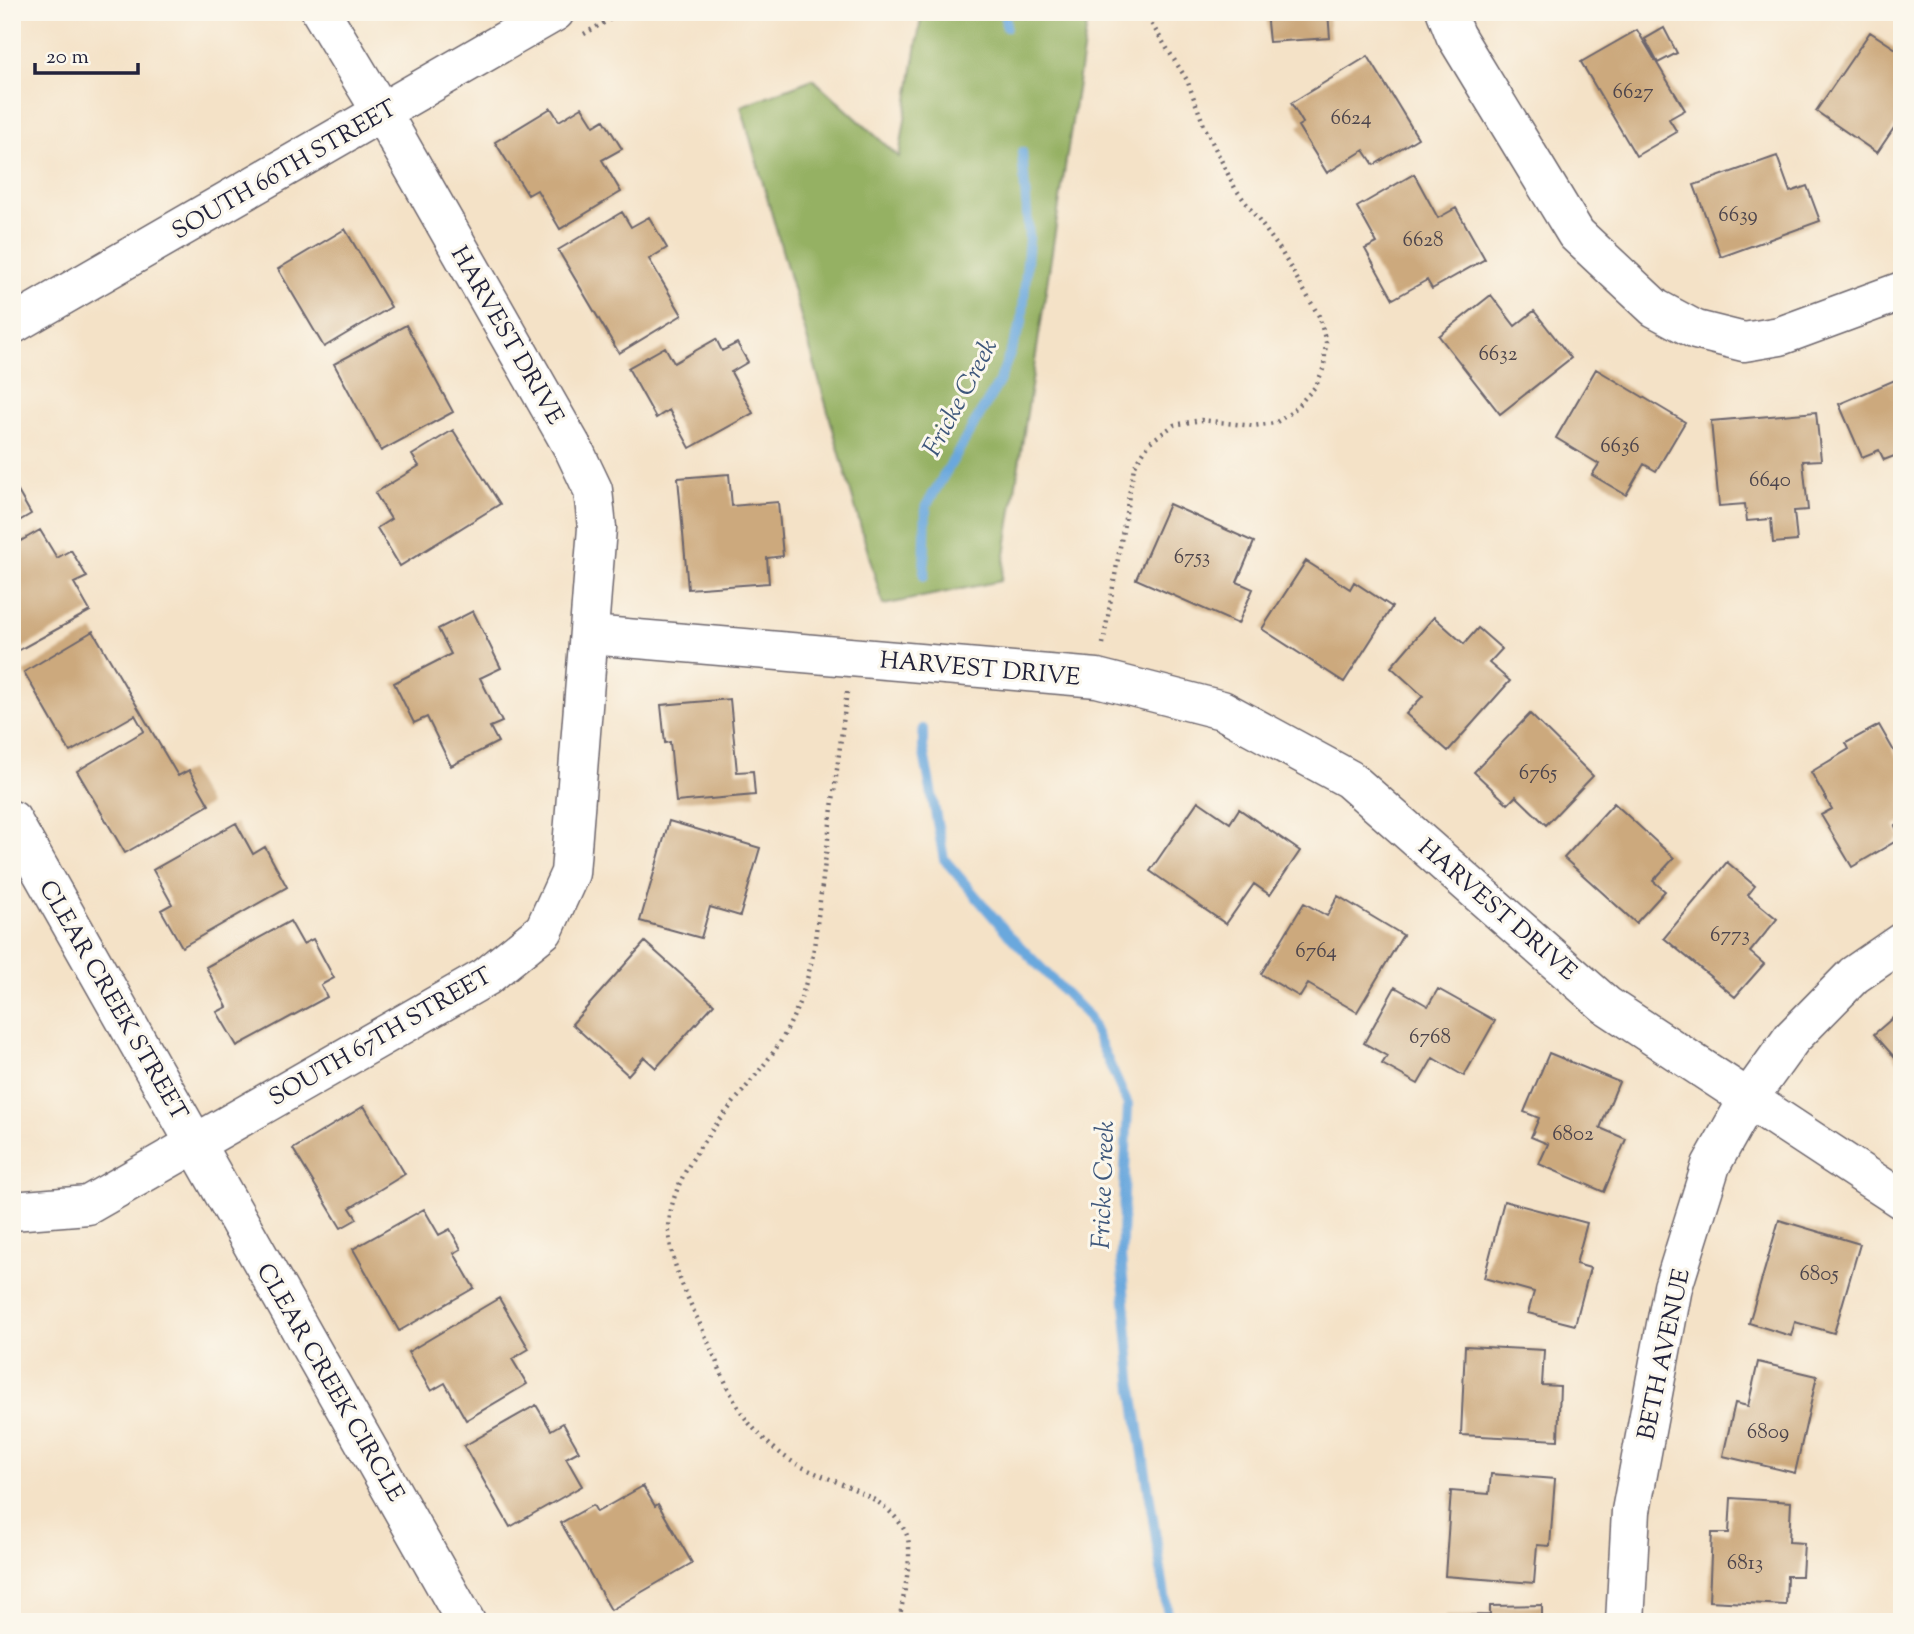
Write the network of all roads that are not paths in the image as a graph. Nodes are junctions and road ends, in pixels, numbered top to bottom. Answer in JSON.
{"nodes":[{"id":1,"x":321,"y":12,"type":"edge"},
{"id":2,"x":555,"y":12,"type":"edge"},
{"id":3,"x":1446,"y":12,"type":"edge"},
{"id":4,"x":382,"y":113,"type":"junction"},
{"id":5,"x":1902,"y":291,"type":"edge"},
{"id":6,"x":12,"y":325,"type":"edge"},
{"id":7,"x":590,"y":635,"type":"junction"},
{"id":8,"x":12,"y":820,"type":"edge"},
{"id":9,"x":1902,"y":942,"type":"edge"},
{"id":10,"x":1748,"y":1099,"type":"junction"},
{"id":11,"x":195,"y":1143,"type":"junction"},
{"id":12,"x":1902,"y":1200,"type":"edge"},
{"id":13,"x":12,"y":1212,"type":"edge"},
{"id":14,"x":466,"y":1622,"type":"edge"},
{"id":15,"x":1625,"y":1622,"type":"edge"}],
"edges":[{"from":1,"to":4,"type":"street","name":"HARVEST DRIVE"},
{"from":2,"to":4,"type":"street","name":"SOUTH 66TH STREET"},
{"from":3,"to":5,"type":"street"},
{"from":4,"to":6,"type":"street","name":"SOUTH 66TH STREET"},
{"from":4,"to":7,"type":"street","name":"HARVEST DRIVE"},
{"from":7,"to":10,"type":"street","name":"HARVEST DRIVE"},
{"from":7,"to":11,"type":"street","name":"SOUTH 67TH STREET"},
{"from":8,"to":11,"type":"street","name":"CLEAR CREEK STREET"},
{"from":9,"to":10,"type":"street","name":"BETH AVENUE"},
{"from":10,"to":12,"type":"street","name":"HARVEST DRIVE"},
{"from":10,"to":15,"type":"street","name":"BETH AVENUE"},
{"from":11,"to":13,"type":"street","name":"SOUTH 67TH STREET"},
{"from":11,"to":14,"type":"street","name":"CLEAR CREEK CIRCLE"}]}
